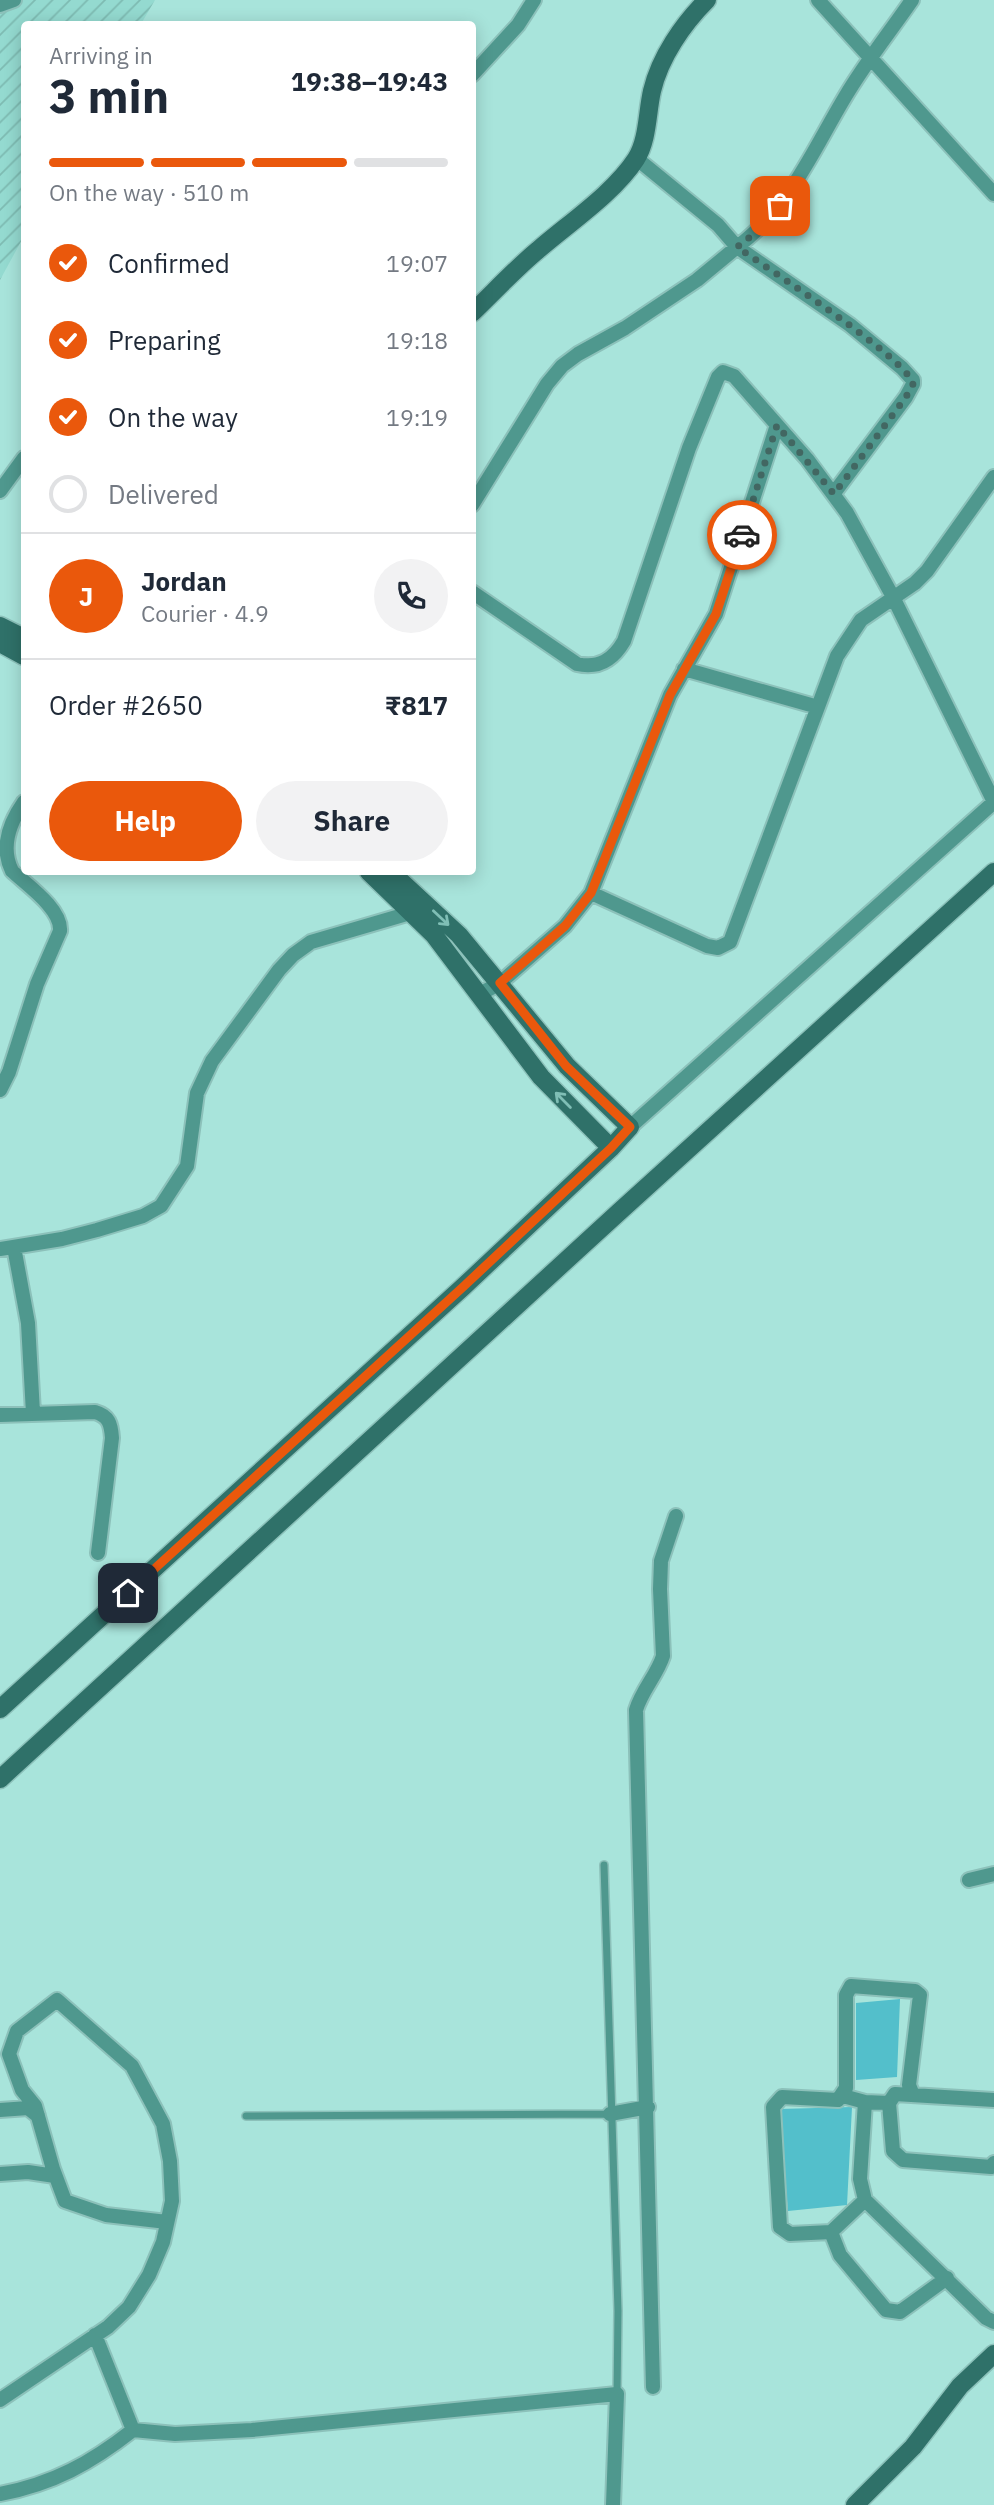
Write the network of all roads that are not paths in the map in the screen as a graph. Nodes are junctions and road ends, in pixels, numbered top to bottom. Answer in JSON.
{"nodes":[{"id":1,"x":14,"y":0,"type":"edge"},
{"id":2,"x":534,"y":0,"type":"edge"},
{"id":3,"x":707,"y":0,"type":"edge"},
{"id":4,"x":818,"y":0,"type":"edge"},
{"id":5,"x":912,"y":0,"type":"edge"},
{"id":6,"x":0,"y":5,"type":"edge"},
{"id":7,"x":871,"y":60,"type":"junction"},
{"id":8,"x":476,"y":71,"type":"edge"},
{"id":9,"x":636,"y":158,"type":"junction"},
{"id":10,"x":994,"y":194,"type":"edge"},
{"id":11,"x":737,"y":247,"type":"junction"},
{"id":12,"x":476,"y":309,"type":"edge"},
{"id":13,"x":777,"y":425,"type":"junction"},
{"id":14,"x":21,"y":462,"type":"edge"},
{"id":15,"x":994,"y":477,"type":"edge"},
{"id":16,"x":0,"y":491,"type":"edge"},
{"id":17,"x":834,"y":494,"type":"junction"},
{"id":18,"x":476,"y":499,"type":"edge"},
{"id":19,"x":476,"y":595,"type":"edge"},
{"id":20,"x":893,"y":597,"type":"junction"},
{"id":21,"x":0,"y":625,"type":"edge"},
{"id":22,"x":21,"y":636,"type":"edge"},
{"id":23,"x":0,"y":643,"type":"edge"},
{"id":24,"x":21,"y":654,"type":"edge"},
{"id":25,"x":684,"y":669,"type":"junction"},
{"id":26,"x":818,"y":706,"type":"junction"},
{"id":27,"x":994,"y":802,"type":"edge"},
{"id":28,"x":21,"y":807,"type":"edge"},
{"id":29,"x":994,"y":872,"type":"edge"},
{"id":30,"x":372,"y":875,"type":"edge"},
{"id":31,"x":394,"y":875,"type":"edge"},
{"id":32,"x":591,"y":893,"type":"junction"},
{"id":33,"x":410,"y":913,"type":"junction"},
{"id":34,"x":500,"y":983,"type":"junction"},
{"id":35,"x":480,"y":994,"type":"junction"},
{"id":36,"x":563,"y":1062,"type":"junction"},
{"id":37,"x":541,"y":1077,"type":"junction"},
{"id":38,"x":0,"y":1090,"type":"edge"},
{"id":39,"x":630,"y":1127,"type":"junction"},
{"id":40,"x":611,"y":1148,"type":"junction"},
{"id":41,"x":7,"y":1248,"type":"edge"},
{"id":42,"x":33,"y":1413,"type":"junction"},
{"id":43,"x":0,"y":1415,"type":"edge"},
{"id":44,"x":676,"y":1516,"type":"dead end"},
{"id":45,"x":98,"y":1553,"type":"dead end"},
{"id":46,"x":0,"y":1709,"type":"edge"},
{"id":47,"x":0,"y":1779,"type":"edge"},
{"id":48,"x":604,"y":1865,"type":"dead end"},
{"id":49,"x":994,"y":1874,"type":"edge"},
{"id":50,"x":970,"y":1880,"type":"dead end"},
{"id":51,"x":912,"y":2095,"type":"junction"},
{"id":52,"x":843,"y":2096,"type":"junction"},
{"id":53,"x":994,"y":2100,"type":"edge"},
{"id":54,"x":865,"y":2102,"type":"junction"},
{"id":55,"x":889,"y":2103,"type":"junction"},
{"id":56,"x":648,"y":2107,"type":"junction"},
{"id":57,"x":0,"y":2110,"type":"edge"},
{"id":58,"x":610,"y":2113,"type":"junction"},
{"id":59,"x":38,"y":2116,"type":"junction"},
{"id":60,"x":246,"y":2116,"type":"dead end"},
{"id":61,"x":994,"y":2164,"type":"edge"},
{"id":62,"x":0,"y":2174,"type":"edge"},
{"id":63,"x":55,"y":2176,"type":"junction"},
{"id":64,"x":865,"y":2200,"type":"junction"},
{"id":65,"x":167,"y":2222,"type":"junction"},
{"id":66,"x":831,"y":2232,"type":"junction"},
{"id":67,"x":947,"y":2278,"type":"junction"},
{"id":68,"x":994,"y":2322,"type":"edge"},
{"id":69,"x":95,"y":2335,"type":"junction"},
{"id":70,"x":994,"y":2354,"type":"edge"},
{"id":71,"x":653,"y":2387,"type":"dead end"},
{"id":72,"x":617,"y":2394,"type":"junction"},
{"id":73,"x":0,"y":2400,"type":"edge"},
{"id":74,"x":133,"y":2430,"type":"junction"},
{"id":75,"x":0,"y":2494,"type":"edge"},
{"id":76,"x":613,"y":2505,"type":"edge"},
{"id":77,"x":855,"y":2505,"type":"edge"}],
"edges":[{"from":1,"to":6,"type":"street"},
{"from":2,"to":8,"type":"street"},
{"from":3,"to":9,"type":"street"},
{"from":4,"to":7,"type":"street"},
{"from":5,"to":7,"type":"street"},
{"from":7,"to":10,"type":"street"},
{"from":7,"to":11,"type":"street"},
{"from":9,"to":11,"type":"street"},
{"from":9,"to":12,"type":"street"},
{"from":11,"to":17,"type":"street"},
{"from":11,"to":18,"type":"street"},
{"from":13,"to":17,"type":"street"},
{"from":13,"to":19,"type":"street"},
{"from":13,"to":25,"type":"street"},
{"from":14,"to":16,"type":"street"},
{"from":15,"to":20,"type":"street"},
{"from":17,"to":20,"type":"street"},
{"from":20,"to":26,"type":"street"},
{"from":20,"to":27,"type":"street"},
{"from":21,"to":22,"type":"street"},
{"from":23,"to":24,"type":"street"},
{"from":25,"to":26,"type":"street"},
{"from":25,"to":32,"type":"street"},
{"from":26,"to":32,"type":"street"},
{"from":27,"to":39,"type":"street"},
{"from":28,"to":38,"type":"street"},
{"from":29,"to":47,"type":"street"},
{"from":30,"to":33,"type":"street"},
{"from":31,"to":34,"type":"street","one_way":true},
{"from":32,"to":34,"type":"street"},
{"from":33,"to":35,"type":"street"},
{"from":33,"to":41,"type":"street"},
{"from":34,"to":35,"type":"street"},
{"from":34,"to":36,"type":"street"},
{"from":35,"to":37,"type":"street"},
{"from":36,"to":37,"type":"street"},
{"from":36,"to":39,"type":"street"},
{"from":40,"to":37,"type":"street","one_way":true},
{"from":39,"to":40,"type":"street"},
{"from":40,"to":46,"type":"street"},
{"from":41,"to":42,"type":"street"},
{"from":42,"to":43,"type":"street"},
{"from":42,"to":45,"type":"street"},
{"from":44,"to":56,"type":"street"},
{"from":48,"to":58,"type":"lane"},
{"from":49,"to":50,"type":"street"},
{"from":51,"to":52,"type":"street"},
{"from":51,"to":53,"type":"street"},
{"from":51,"to":55,"type":"street"},
{"from":52,"to":54,"type":"street"},
{"from":52,"to":66,"type":"street"},
{"from":54,"to":55,"type":"street"},
{"from":54,"to":64,"type":"street"},
{"from":55,"to":61,"type":"street"},
{"from":56,"to":58,"type":"street"},
{"from":56,"to":71,"type":"street"},
{"from":57,"to":59,"type":"street"},
{"from":58,"to":60,"type":"lane"},
{"from":58,"to":72,"type":"lane"},
{"from":59,"to":63,"type":"street"},
{"from":59,"to":65,"type":"street"},
{"from":62,"to":63,"type":"street"},
{"from":63,"to":65,"type":"street"},
{"from":64,"to":66,"type":"street"},
{"from":64,"to":67,"type":"street"},
{"from":65,"to":69,"type":"street"},
{"from":66,"to":67,"type":"street"},
{"from":67,"to":68,"type":"street"},
{"from":69,"to":73,"type":"street"},
{"from":69,"to":74,"type":"street"},
{"from":70,"to":77,"type":"street"},
{"from":72,"to":74,"type":"street"},
{"from":72,"to":76,"type":"street"},
{"from":74,"to":75,"type":"street"}]}
